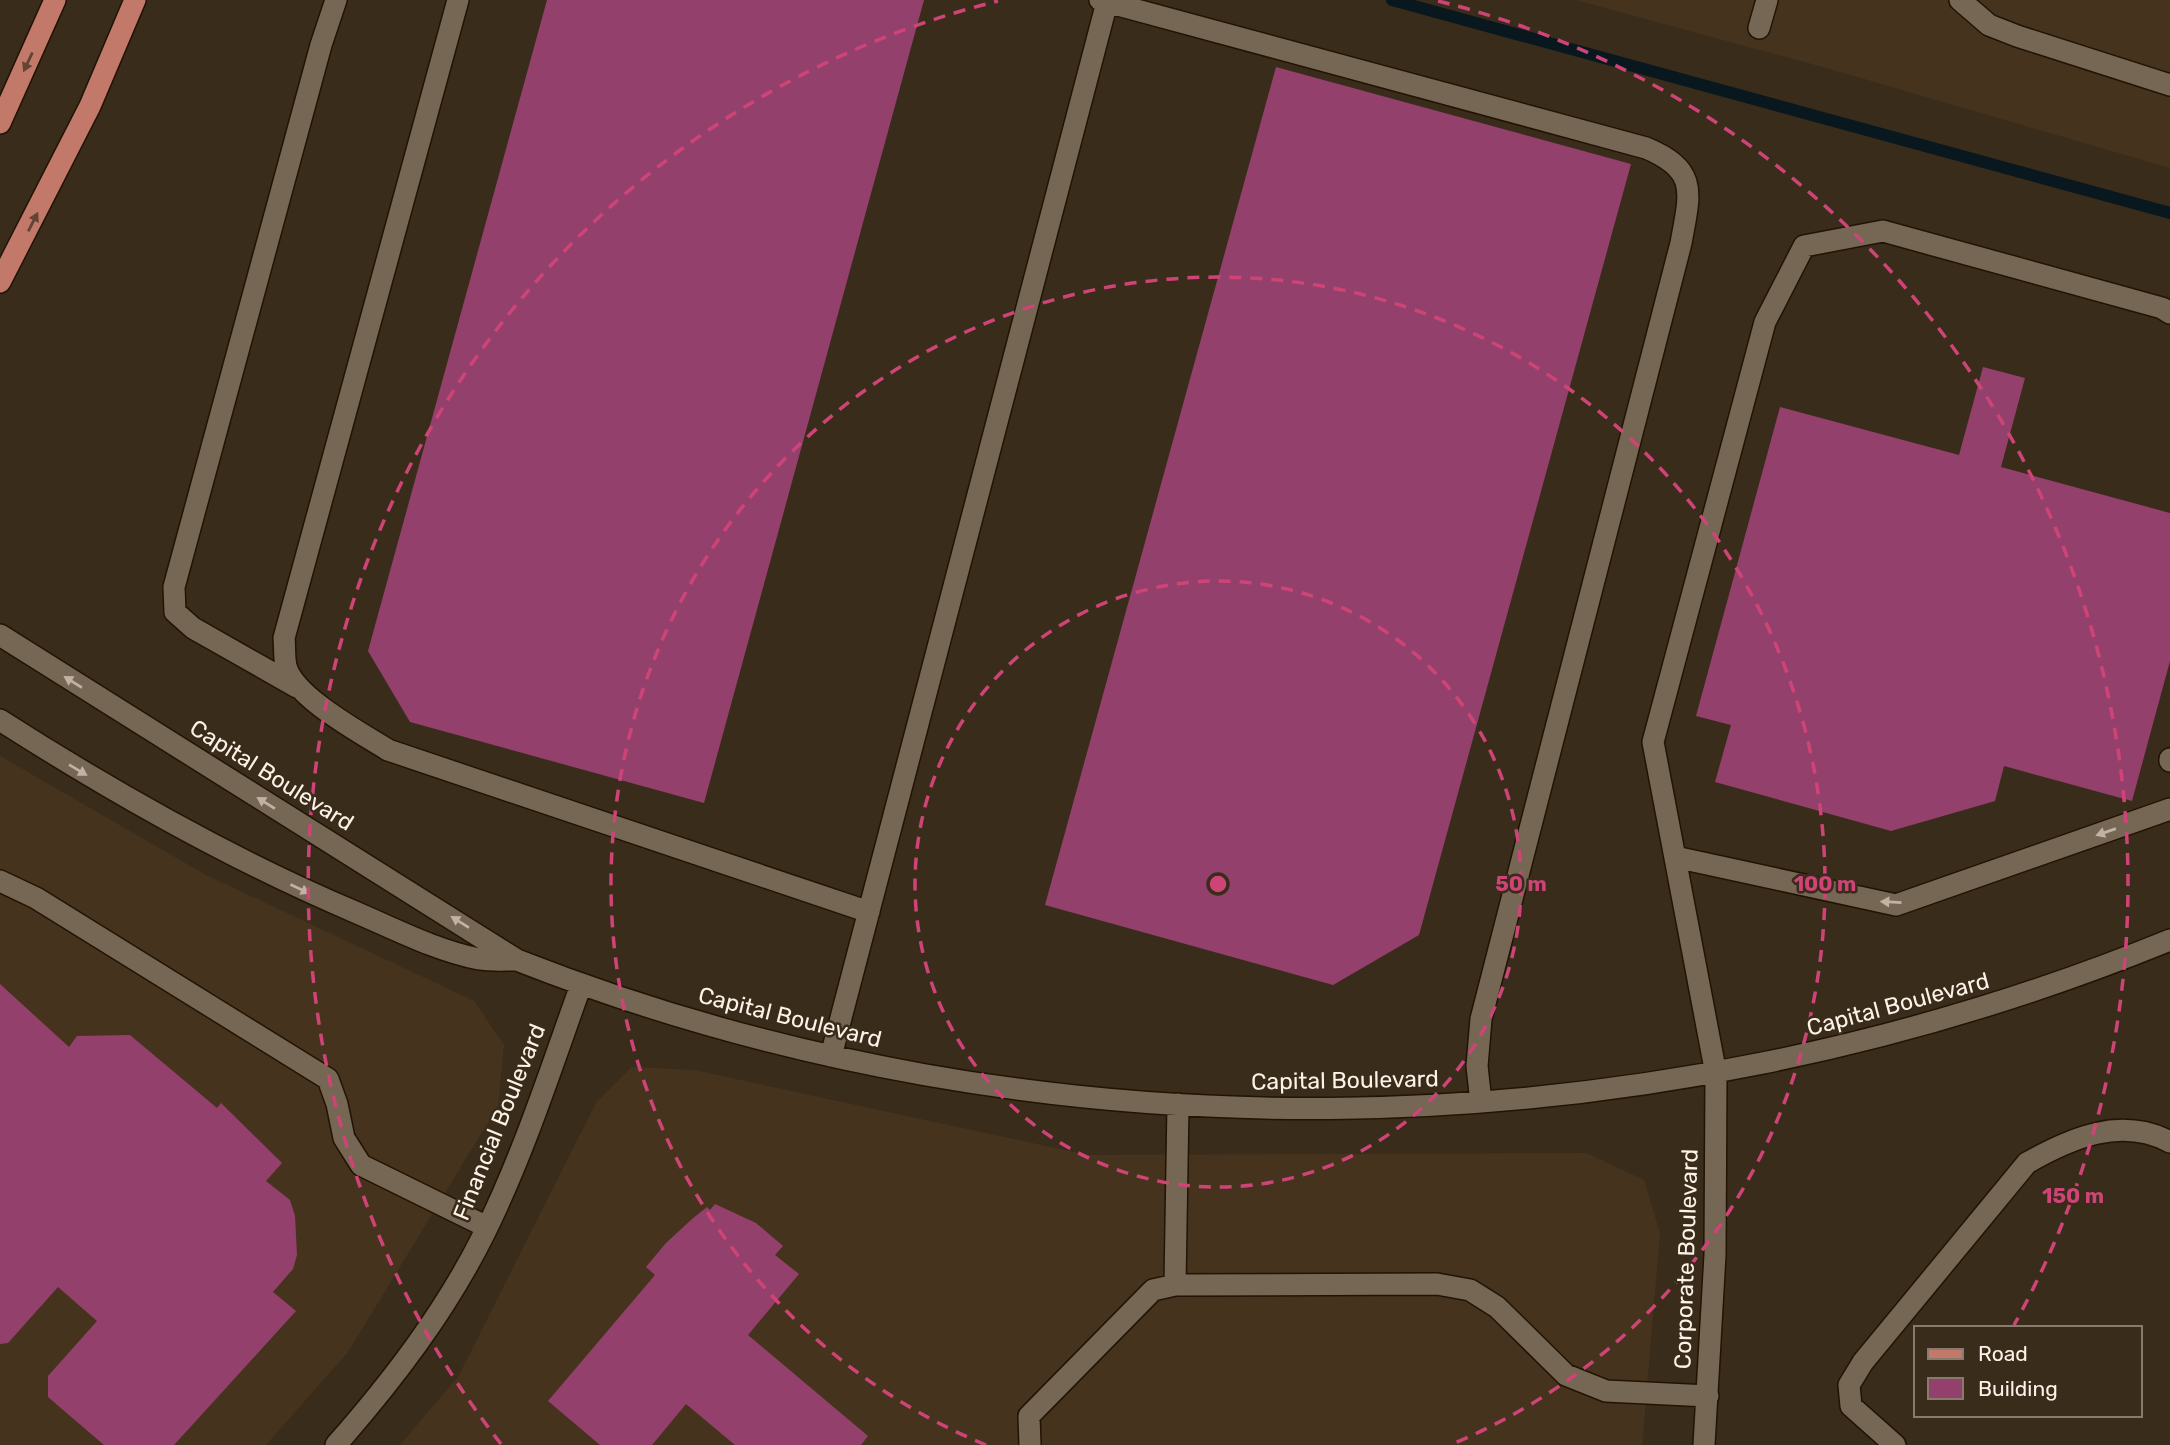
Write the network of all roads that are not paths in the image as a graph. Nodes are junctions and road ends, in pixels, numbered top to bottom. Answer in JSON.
{"nodes":[{"id":1,"x":55,"y":0,"type":"edge"},
{"id":2,"x":135,"y":0,"type":"edge"},
{"id":3,"x":336,"y":0,"type":"edge"},
{"id":4,"x":458,"y":0,"type":"edge"},
{"id":5,"x":1767,"y":0,"type":"edge"},
{"id":6,"x":1960,"y":0,"type":"edge"},
{"id":7,"x":1103,"y":1,"type":"edge"},
{"id":8,"x":1759,"y":28,"type":"dead end"},
{"id":9,"x":2170,"y":85,"type":"edge"},
{"id":10,"x":0,"y":123,"type":"edge"},
{"id":11,"x":0,"y":282,"type":"edge"},
{"id":12,"x":2170,"y":313,"type":"edge"},
{"id":13,"x":0,"y":635,"type":"edge"},
{"id":14,"x":303,"y":691,"type":"junction"},
{"id":15,"x":0,"y":720,"type":"edge"},
{"id":16,"x":2170,"y":809,"type":"edge"},
{"id":17,"x":1675,"y":857,"type":"junction"},
{"id":18,"x":0,"y":881,"type":"edge"},
{"id":19,"x":869,"y":912,"type":"junction"},
{"id":20,"x":2170,"y":940,"type":"edge"},
{"id":21,"x":517,"y":960,"type":"junction"},
{"id":22,"x":581,"y":985,"type":"junction"},
{"id":23,"x":831,"y":1056,"type":"junction"},
{"id":24,"x":1716,"y":1074,"type":"junction"},
{"id":25,"x":1481,"y":1102,"type":"junction"},
{"id":26,"x":1178,"y":1104,"type":"junction"},
{"id":27,"x":2170,"y":1142,"type":"edge"},
{"id":28,"x":487,"y":1227,"type":"junction"},
{"id":29,"x":1175,"y":1285,"type":"junction"},
{"id":30,"x":1707,"y":1396,"type":"junction"},
{"id":31,"x":336,"y":1445,"type":"edge"},
{"id":32,"x":1030,"y":1445,"type":"edge"},
{"id":33,"x":1704,"y":1445,"type":"edge"},
{"id":34,"x":1895,"y":1445,"type":"edge"}],
"edges":[{"from":1,"to":10,"type":"main road","one_way":true},
{"from":11,"to":2,"type":"main road","one_way":true},
{"from":3,"to":14,"type":"street"},
{"from":4,"to":14,"type":"street"},
{"from":5,"to":8,"type":"street"},
{"from":6,"to":9,"type":"street"},
{"from":7,"to":19,"type":"street"},
{"from":7,"to":25,"type":"street"},
{"from":12,"to":17,"type":"street","name":"Corporate Boulevard"},
{"from":21,"to":13,"type":"street","name":"Capital Boulevard","one_way":true},
{"from":14,"to":19,"type":"street"},
{"from":15,"to":21,"type":"street","name":"Capital Boulevard","one_way":true},
{"from":16,"to":17,"type":"street","one_way":true},
{"from":17,"to":24,"type":"street","name":"Corporate Boulevard"},
{"from":18,"to":28,"type":"street"},
{"from":19,"to":23,"type":"street"},
{"from":20,"to":24,"type":"street","name":"Capital Boulevard"},
{"from":21,"to":22,"type":"street","name":"Capital Boulevard"},
{"from":22,"to":23,"type":"street","name":"Capital Boulevard"},
{"from":22,"to":28,"type":"street","name":"Financial Boulevard"},
{"from":23,"to":26,"type":"street","name":"Capital Boulevard"},
{"from":24,"to":25,"type":"street","name":"Capital Boulevard"},
{"from":24,"to":30,"type":"street","name":"Corporate Boulevard"},
{"from":25,"to":26,"type":"street","name":"Capital Boulevard"},
{"from":26,"to":29,"type":"street"},
{"from":27,"to":34,"type":"street"},
{"from":28,"to":31,"type":"street","name":"Financial Boulevard"},
{"from":29,"to":30,"type":"street"},
{"from":29,"to":32,"type":"street"},
{"from":30,"to":33,"type":"street","name":"Corporate Boulevard"}]}
